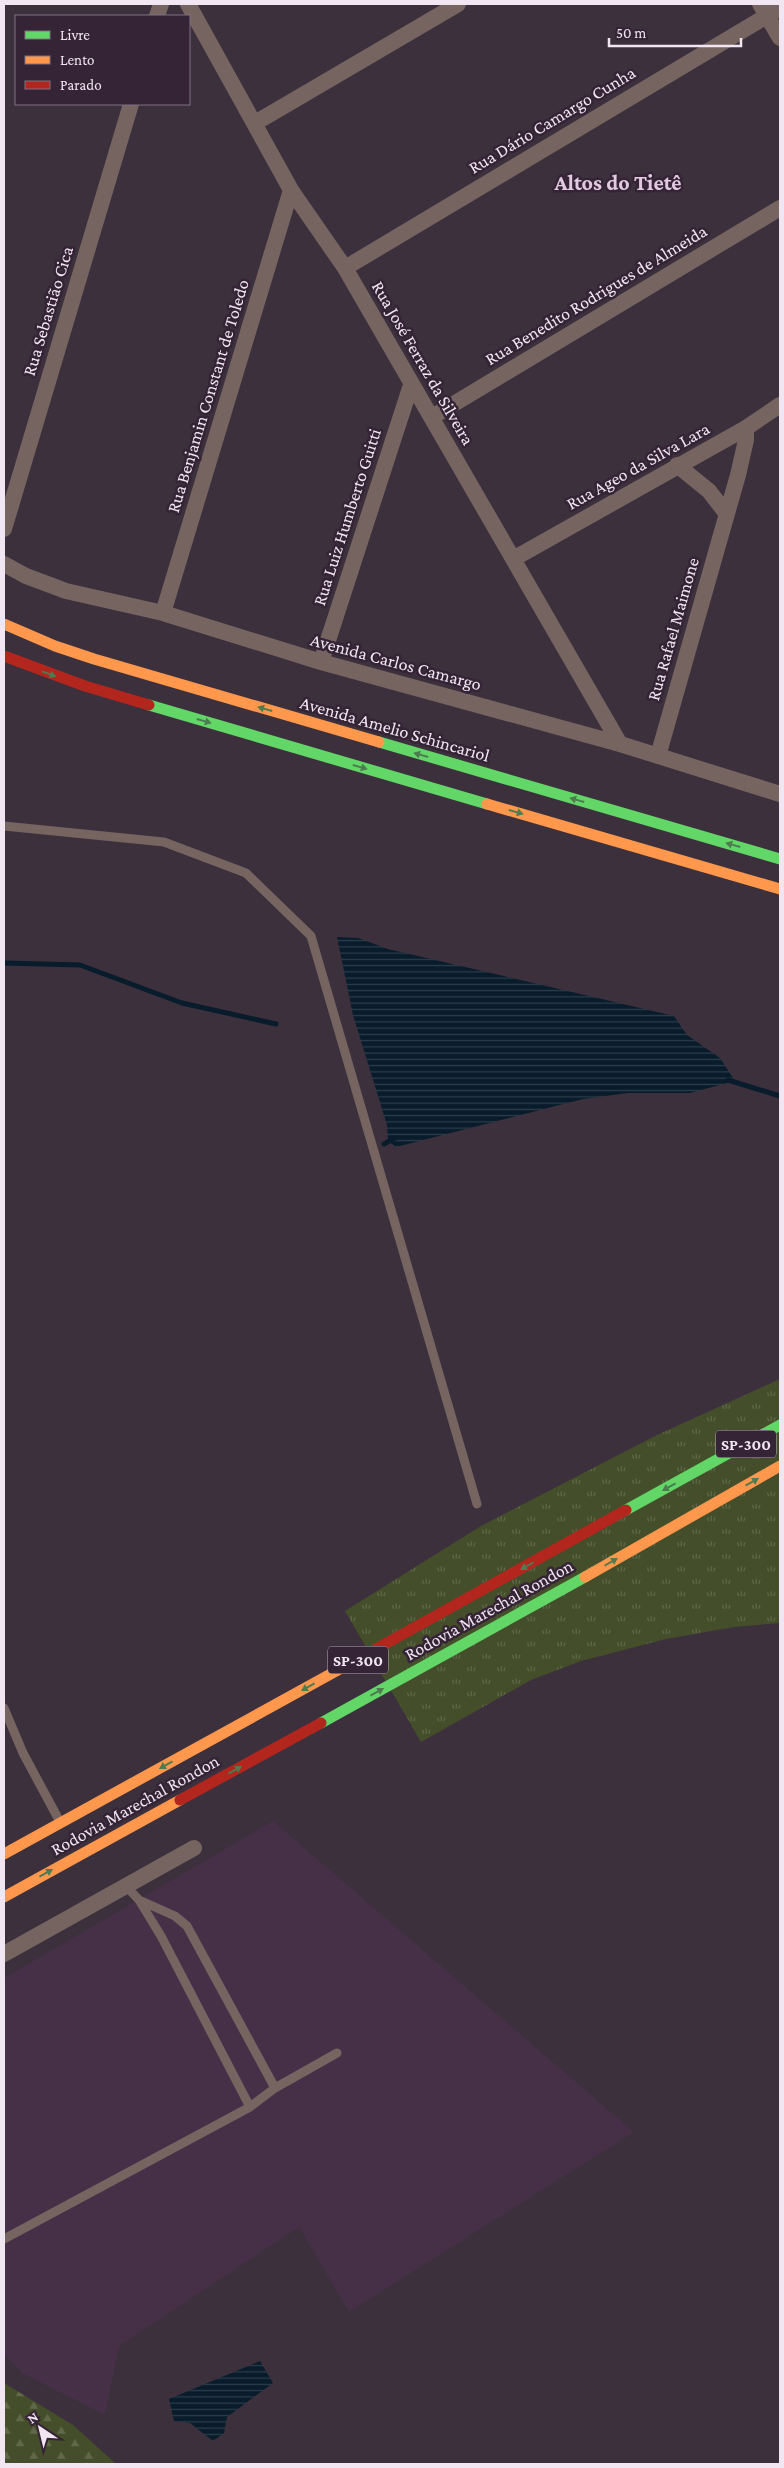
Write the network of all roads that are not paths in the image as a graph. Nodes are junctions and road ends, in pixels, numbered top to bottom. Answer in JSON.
{"nodes":[{"id":1,"x":188,"y":4,"type":"edge"},
{"id":2,"x":458,"y":4,"type":"edge"},
{"id":3,"x":769,"y":9,"type":"edge"},
{"id":4,"x":780,"y":38,"type":"edge"},
{"id":5,"x":131,"y":105,"type":"edge"},
{"id":6,"x":255,"y":123,"type":"junction"},
{"id":7,"x":291,"y":190,"type":"junction"},
{"id":8,"x":780,"y":208,"type":"edge"},
{"id":9,"x":345,"y":268,"type":"junction"},
{"id":10,"x":411,"y":385,"type":"junction"},
{"id":11,"x":780,"y":405,"type":"edge"},
{"id":12,"x":432,"y":417,"type":"junction"},
{"id":13,"x":746,"y":428,"type":"junction"},
{"id":14,"x":677,"y":465,"type":"junction"},
{"id":15,"x":726,"y":513,"type":"junction"},
{"id":16,"x":4,"y":529,"type":"edge"},
{"id":17,"x":513,"y":560,"type":"junction"},
{"id":18,"x":4,"y":564,"type":"edge"},
{"id":19,"x":163,"y":613,"type":"junction"},
{"id":20,"x":4,"y":624,"type":"edge"},
{"id":21,"x":4,"y":656,"type":"edge"},
{"id":22,"x":320,"y":662,"type":"junction"},
{"id":23,"x":620,"y":744,"type":"junction"},
{"id":24,"x":658,"y":756,"type":"junction"},
{"id":25,"x":780,"y":794,"type":"edge"},
{"id":26,"x":4,"y":826,"type":"edge"},
{"id":27,"x":780,"y":859,"type":"edge"},
{"id":28,"x":780,"y":889,"type":"edge"},
{"id":29,"x":780,"y":1425,"type":"edge"},
{"id":30,"x":780,"y":1466,"type":"edge"},
{"id":31,"x":477,"y":1504,"type":"dead end"},
{"id":32,"x":4,"y":1708,"type":"edge"},
{"id":33,"x":61,"y":1823,"type":"junction"},
{"id":34,"x":194,"y":1848,"type":"dead end"},
{"id":35,"x":4,"y":1854,"type":"edge"},
{"id":36,"x":126,"y":1886,"type":"junction"},
{"id":37,"x":4,"y":1897,"type":"edge"},
{"id":38,"x":139,"y":1900,"type":"junction"},
{"id":39,"x":4,"y":1954,"type":"edge"},
{"id":40,"x":337,"y":2053,"type":"dead end"},
{"id":41,"x":275,"y":2088,"type":"junction"},
{"id":42,"x":250,"y":2107,"type":"junction"},
{"id":43,"x":4,"y":2239,"type":"edge"}],
"edges":[{"from":1,"to":6,"type":"street","name":"Rua José Ferraz da Silveira"},
{"from":2,"to":6,"type":"street"},
{"from":3,"to":4,"type":"street"},
{"from":3,"to":9,"type":"street","name":"Rua Dário Camargo Cunha"},
{"from":5,"to":16,"type":"street","name":"Rua Sebastião Cica"},
{"from":6,"to":7,"type":"street","name":"Rua José Ferraz da Silveira"},
{"from":7,"to":9,"type":"street","name":"Rua José Ferraz da Silveira"},
{"from":7,"to":19,"type":"street","name":"Rua Benjamin Constant de Toledo"},
{"from":8,"to":12,"type":"street","name":"Rua Benedito Rodrigues de Almeida"},
{"from":9,"to":10,"type":"street","name":"Rua José Ferraz da Silveira"},
{"from":10,"to":12,"type":"street","name":"Rua José Ferraz da Silveira"},
{"from":10,"to":22,"type":"street","name":"Rua Luiz Humberto Guitti"},
{"from":11,"to":13,"type":"street","name":"Rua Ageo da Silva Lara"},
{"from":12,"to":17,"type":"street","name":"Rua José Ferraz da Silveira"},
{"from":13,"to":14,"type":"street","name":"Rua Ageo da Silva Lara"},
{"from":13,"to":15,"type":"street","name":"Rua Rafael Maimone"},
{"from":14,"to":15,"type":"street"},
{"from":14,"to":17,"type":"street","name":"Rua Ageo da Silva Lara"},
{"from":15,"to":24,"type":"street","name":"Rua Rafael Maimone"},
{"from":17,"to":23,"type":"street","name":"Rua José Ferraz da Silveira"},
{"from":18,"to":19,"type":"street","name":"Avenida Carlos Camargo"},
{"from":19,"to":22,"type":"street","name":"Avenida Carlos Camargo"},
{"from":27,"to":20,"type":"main road","name":"Avenida Amelio Schincariol","one_way":true},
{"from":21,"to":28,"type":"main road","one_way":true},
{"from":22,"to":23,"type":"street","name":"Avenida Carlos Camargo"},
{"from":23,"to":24,"type":"street","name":"Avenida Carlos Camargo"},
{"from":24,"to":25,"type":"street","name":"Avenida Carlos Camargo"},
{"from":26,"to":31,"type":"lane"},
{"from":29,"to":33,"type":"main road","name":"Rodovia Marechal Rondon","number":"SP-300","one_way":true},
{"from":37,"to":30,"type":"main road","name":"Rodovia Marechal Rondon","number":"SP-300","one_way":true},
{"from":32,"to":33,"type":"lane"},
{"from":33,"to":35,"type":"main road","name":"Rodovia Marechal Rondon","number":"SP-300"},
{"from":34,"to":36,"type":"street"},
{"from":36,"to":38,"type":"lane"},
{"from":36,"to":39,"type":"street"},
{"from":38,"to":41,"type":"lane"},
{"from":38,"to":42,"type":"lane"},
{"from":40,"to":41,"type":"lane"},
{"from":41,"to":42,"type":"lane"},
{"from":42,"to":43,"type":"lane"}]}
